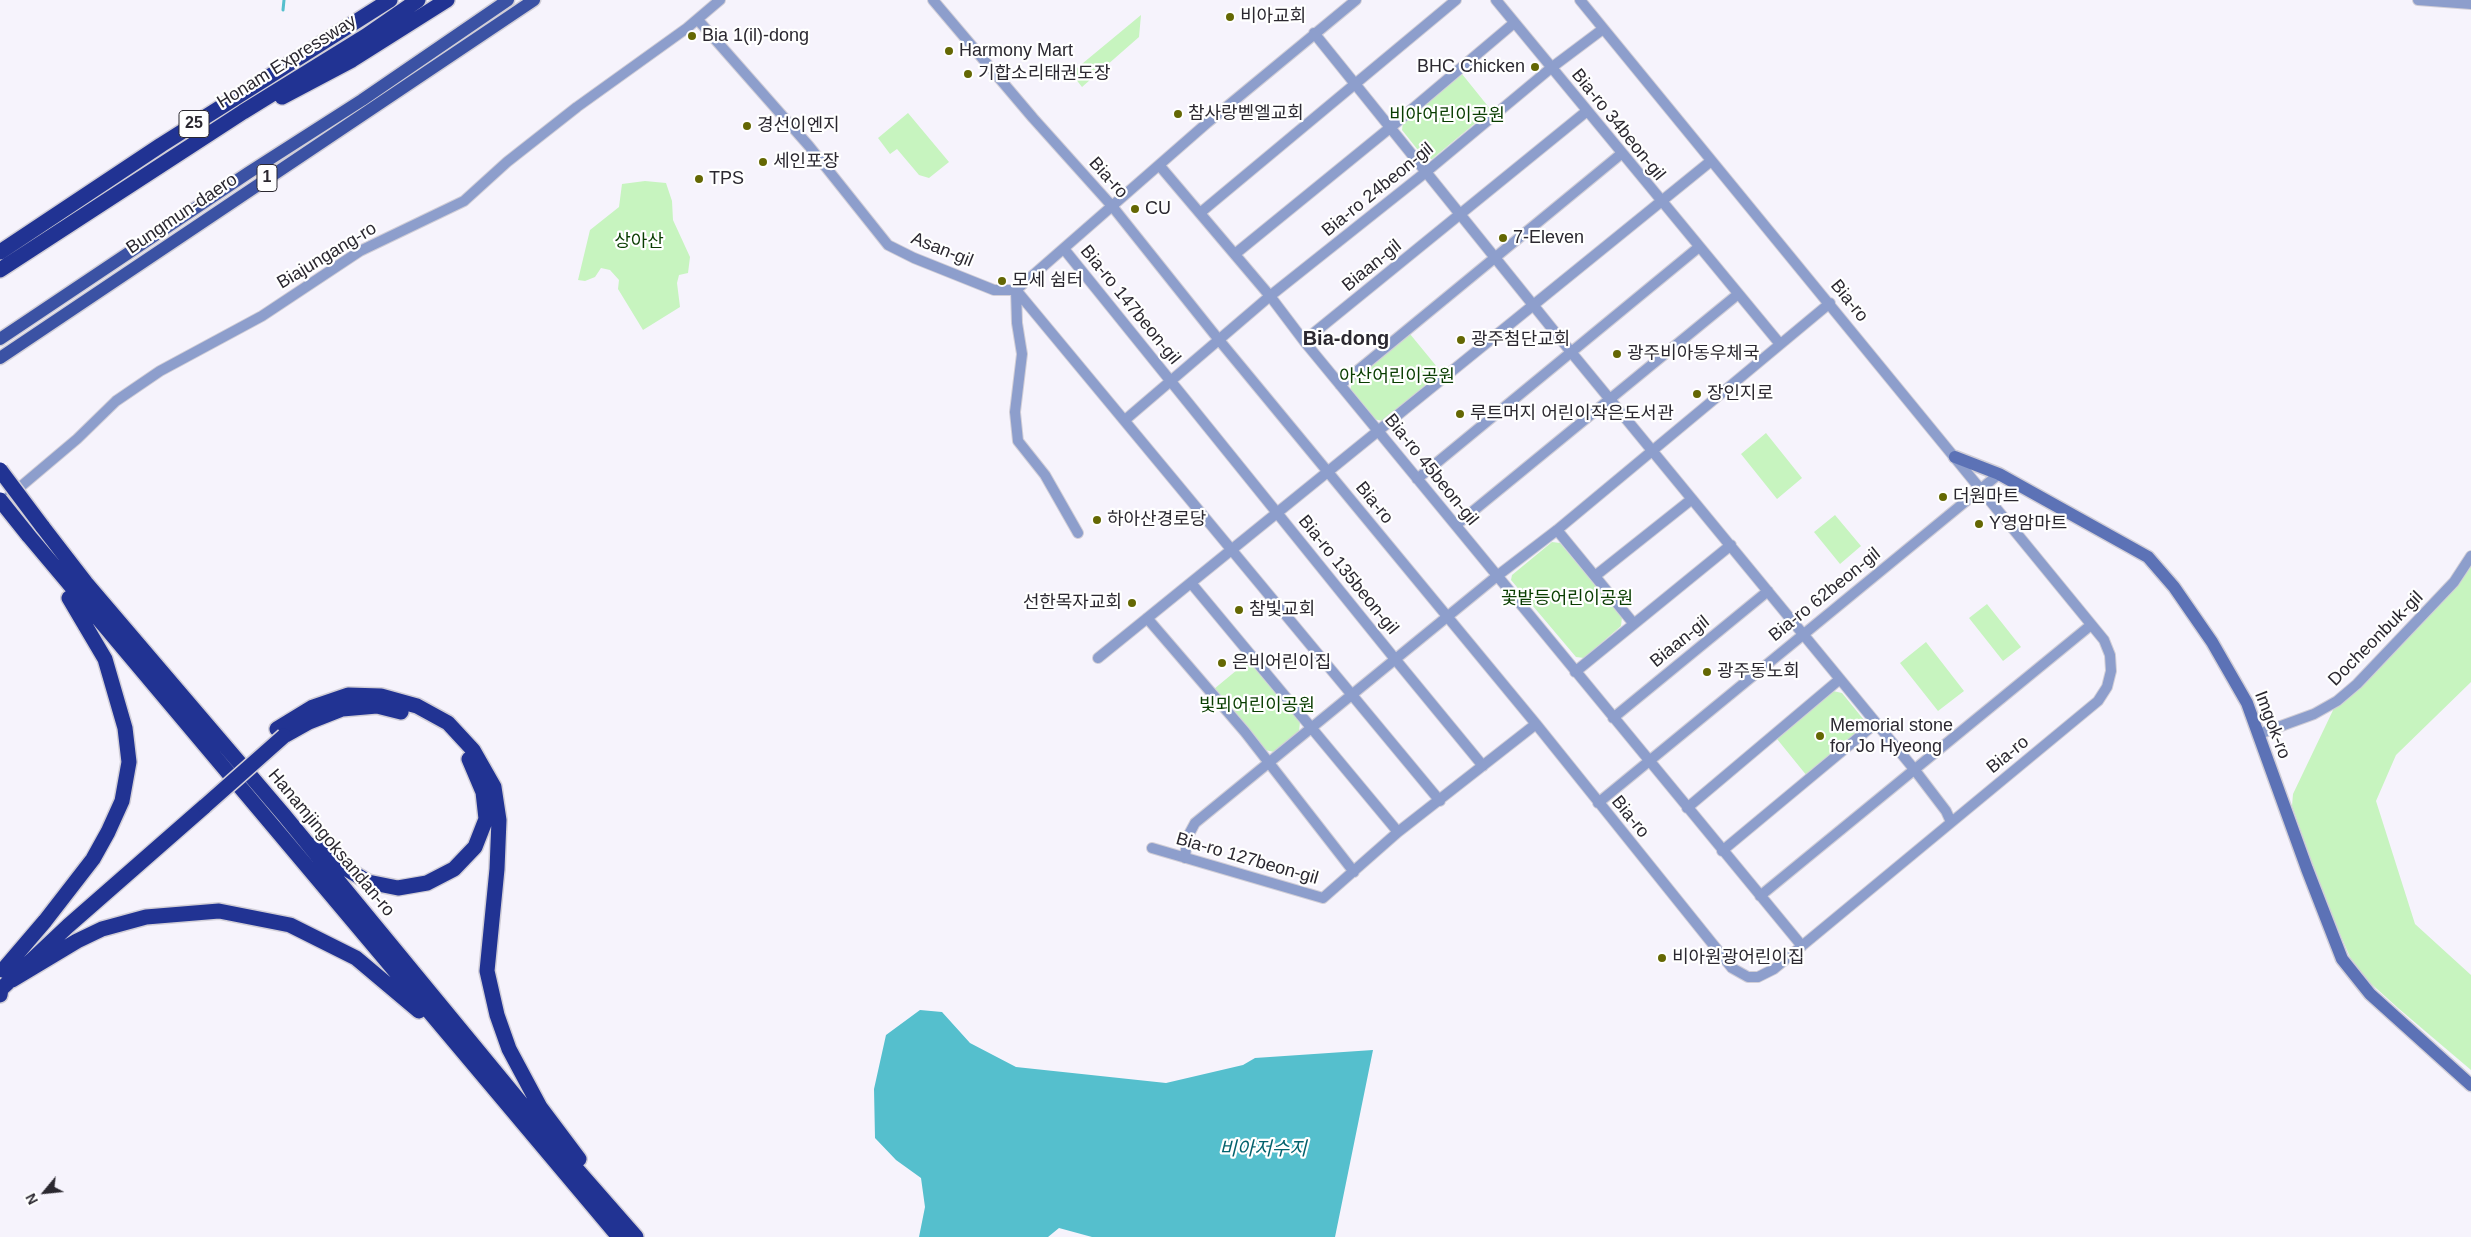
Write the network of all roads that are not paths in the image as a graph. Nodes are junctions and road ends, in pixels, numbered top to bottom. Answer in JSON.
{"nodes":[{"id":1,"x":390,"y":0,"type":"edge"},
{"id":2,"x":418,"y":0,"type":"edge"},
{"id":3,"x":447,"y":0,"type":"edge"},
{"id":4,"x":508,"y":0,"type":"edge"},
{"id":5,"x":534,"y":0,"type":"edge"},
{"id":6,"x":720,"y":0,"type":"edge"},
{"id":7,"x":933,"y":0,"type":"edge"},
{"id":8,"x":1356,"y":0,"type":"edge"},
{"id":9,"x":1456,"y":0,"type":"edge"},
{"id":10,"x":1496,"y":0,"type":"edge"},
{"id":11,"x":1580,"y":0,"type":"edge"},
{"id":12,"x":2418,"y":0,"type":"edge"},
{"id":13,"x":2471,"y":4,"type":"edge"},
{"id":14,"x":698,"y":20,"type":"junction"},
{"id":15,"x":1514,"y":23,"type":"junction"},
{"id":16,"x":1603,"y":29,"type":"junction"},
{"id":17,"x":1314,"y":33,"type":"junction"},
{"id":18,"x":1551,"y":68,"type":"junction"},
{"id":19,"x":1355,"y":85,"type":"junction"},
{"id":20,"x":1587,"y":111,"type":"junction"},
{"id":21,"x":243,"y":112,"type":"junction"},
{"id":22,"x":1390,"y":128,"type":"junction"},
{"id":23,"x":1621,"y":154,"type":"junction"},
{"id":24,"x":1710,"y":161,"type":"junction"},
{"id":25,"x":1159,"y":165,"type":"junction"},
{"id":26,"x":1426,"y":172,"type":"junction"},
{"id":27,"x":1660,"y":201,"type":"junction"},
{"id":28,"x":1112,"y":206,"type":"junction"},
{"id":29,"x":1200,"y":213,"type":"junction"},
{"id":30,"x":1461,"y":215,"type":"junction"},
{"id":31,"x":1699,"y":247,"type":"junction"},
{"id":32,"x":1064,"y":249,"type":"junction"},
{"id":33,"x":0,"y":252,"type":"edge"},
{"id":34,"x":1235,"y":254,"type":"junction"},
{"id":35,"x":1495,"y":259,"type":"junction"},
{"id":36,"x":0,"y":270,"type":"edge"},
{"id":37,"x":1016,"y":290,"type":"junction"},
{"id":38,"x":1738,"y":295,"type":"junction"},
{"id":39,"x":1270,"y":296,"type":"junction"},
{"id":40,"x":1830,"y":302,"type":"junction"},
{"id":41,"x":1532,"y":304,"type":"junction"},
{"id":42,"x":0,"y":339,"type":"edge"},
{"id":43,"x":1219,"y":340,"type":"junction"},
{"id":44,"x":1304,"y":342,"type":"junction"},
{"id":45,"x":1780,"y":344,"type":"junction"},
{"id":46,"x":1571,"y":352,"type":"junction"},
{"id":47,"x":0,"y":358,"type":"edge"},
{"id":48,"x":1170,"y":381,"type":"junction"},
{"id":49,"x":1340,"y":384,"type":"junction"},
{"id":50,"x":1610,"y":399,"type":"junction"},
{"id":51,"x":1125,"y":420,"type":"junction"},
{"id":52,"x":1378,"y":431,"type":"junction"},
{"id":53,"x":1653,"y":451,"type":"junction"},
{"id":54,"x":1955,"y":457,"type":"junction"},
{"id":55,"x":0,"y":470,"type":"edge"},
{"id":56,"x":1327,"y":471,"type":"junction"},
{"id":57,"x":1999,"y":474,"type":"junction"},
{"id":58,"x":1417,"y":478,"type":"junction"},
{"id":59,"x":1981,"y":488,"type":"junction"},
{"id":60,"x":1692,"y":499,"type":"junction"},
{"id":61,"x":0,"y":500,"type":"edge"},
{"id":62,"x":0,"y":504,"type":"edge"},
{"id":63,"x":1276,"y":512,"type":"junction"},
{"id":64,"x":1456,"y":526,"type":"junction"},
{"id":65,"x":1557,"y":530,"type":"junction"},
{"id":66,"x":1078,"y":533,"type":"dead end"},
{"id":67,"x":30,"y":538,"type":"junction"},
{"id":68,"x":1731,"y":545,"type":"junction"},
{"id":69,"x":1233,"y":548,"type":"junction"},
{"id":70,"x":2471,"y":556,"type":"edge"},
{"id":71,"x":1497,"y":576,"type":"junction"},
{"id":72,"x":1595,"y":576,"type":"junction"},
{"id":73,"x":1191,"y":584,"type":"junction"},
{"id":74,"x":1768,"y":590,"type":"junction"},
{"id":75,"x":1147,"y":618,"type":"junction"},
{"id":76,"x":1446,"y":618,"type":"junction"},
{"id":77,"x":1634,"y":624,"type":"junction"},
{"id":78,"x":2091,"y":625,"type":"junction"},
{"id":79,"x":1803,"y":632,"type":"junction"},
{"id":80,"x":1098,"y":658,"type":"dead end"},
{"id":81,"x":1395,"y":660,"type":"junction"},
{"id":82,"x":1575,"y":672,"type":"junction"},
{"id":83,"x":1840,"y":679,"type":"junction"},
{"id":84,"x":1353,"y":693,"type":"junction"},
{"id":85,"x":1612,"y":718,"type":"junction"},
{"id":86,"x":1536,"y":724,"type":"junction"},
{"id":87,"x":1876,"y":724,"type":"junction"},
{"id":88,"x":1311,"y":728,"type":"junction"},
{"id":89,"x":281,"y":732,"type":"junction"},
{"id":90,"x":2259,"y":734,"type":"junction"},
{"id":91,"x":1648,"y":762,"type":"junction"},
{"id":92,"x":1270,"y":763,"type":"junction"},
{"id":93,"x":1483,"y":766,"type":"junction"},
{"id":94,"x":1914,"y":768,"type":"junction"},
{"id":95,"x":1440,"y":801,"type":"junction"},
{"id":96,"x":1598,"y":803,"type":"junction"},
{"id":97,"x":1687,"y":808,"type":"junction"},
{"id":98,"x":284,"y":815,"type":"junction"},
{"id":99,"x":1951,"y":822,"type":"junction"},
{"id":100,"x":1398,"y":832,"type":"junction"},
{"id":101,"x":1152,"y":848,"type":"dead end"},
{"id":102,"x":1722,"y":851,"type":"junction"},
{"id":103,"x":1185,"y":858,"type":"junction"},
{"id":104,"x":1354,"y":872,"type":"junction"},
{"id":105,"x":1760,"y":896,"type":"junction"},
{"id":106,"x":1802,"y":946,"type":"junction"},
{"id":107,"x":5,"y":974,"type":"edge"},
{"id":108,"x":0,"y":995,"type":"edge"},
{"id":109,"x":454,"y":1041,"type":"junction"},
{"id":110,"x":2471,"y":1085,"type":"edge"},
{"id":111,"x":628,"y":1234,"type":"edge"}],
"edges":[{"from":1,"to":33,"type":"highway","name":"Honam Expressway","number":"25"},
{"from":2,"to":21,"type":"highway","name":"Honam Expressway","number":"25"},
{"from":3,"to":21,"type":"highway"},
{"from":4,"to":42,"type":"main road","name":"Bungmun-daero","number":"1"},
{"from":5,"to":47,"type":"main road","name":"Bungmun-daero","number":"1"},
{"from":6,"to":14,"type":"street","name":"Biajungang-ro"},
{"from":7,"to":28,"type":"street","name":"Bia-ro"},
{"from":8,"to":17,"type":"street"},
{"from":9,"to":19,"type":"street"},
{"from":10,"to":15,"type":"street"},
{"from":11,"to":16,"type":"street","name":"Bia-ro"},
{"from":12,"to":13,"type":"street"},
{"from":14,"to":37,"type":"street","name":"Asan-gil"},
{"from":14,"to":62,"type":"street","name":"Biajungang-ro"},
{"from":15,"to":18,"type":"street"},
{"from":15,"to":22,"type":"street"},
{"from":16,"to":18,"type":"street","name":"Bia-ro 24beon-gil"},
{"from":16,"to":24,"type":"street","name":"Bia-ro"},
{"from":17,"to":19,"type":"street"},
{"from":17,"to":25,"type":"street"},
{"from":18,"to":20,"type":"street","name":"Bia-ro 34beon-gil"},
{"from":18,"to":26,"type":"street","name":"Bia-ro 24beon-gil"},
{"from":19,"to":22,"type":"street"},
{"from":19,"to":29,"type":"street"},
{"from":20,"to":23,"type":"street","name":"Bia-ro 34beon-gil"},
{"from":20,"to":30,"type":"street","name":"Biaan-gil"},
{"from":21,"to":36,"type":"highway","name":"Honam Expressway","number":"25"},
{"from":22,"to":26,"type":"street"},
{"from":22,"to":34,"type":"street"},
{"from":23,"to":27,"type":"street","name":"Bia-ro 34beon-gil"},
{"from":23,"to":35,"type":"street"},
{"from":24,"to":27,"type":"street","name":"Bia-ro 34beon-gil"},
{"from":24,"to":40,"type":"street","name":"Bia-ro"},
{"from":25,"to":28,"type":"street"},
{"from":25,"to":29,"type":"street"},
{"from":26,"to":30,"type":"street"},
{"from":26,"to":39,"type":"street","name":"Bia-ro 24beon-gil"},
{"from":27,"to":31,"type":"street"},
{"from":27,"to":41,"type":"street","name":"Bia-ro 34beon-gil"},
{"from":28,"to":32,"type":"street"},
{"from":28,"to":43,"type":"street","name":"Bia-ro"},
{"from":29,"to":34,"type":"street"},
{"from":30,"to":35,"type":"street"},
{"from":30,"to":44,"type":"street","name":"Biaan-gil"},
{"from":31,"to":38,"type":"street"},
{"from":31,"to":46,"type":"street"},
{"from":32,"to":37,"type":"street"},
{"from":32,"to":48,"type":"street","name":"Bia-ro 147beon-gil"},
{"from":34,"to":39,"type":"street"},
{"from":35,"to":41,"type":"street"},
{"from":35,"to":49,"type":"street"},
{"from":37,"to":51,"type":"street"},
{"from":37,"to":66,"type":"street"},
{"from":38,"to":45,"type":"street"},
{"from":38,"to":50,"type":"street"},
{"from":39,"to":43,"type":"street","name":"Bia-ro 24beon-gil"},
{"from":39,"to":44,"type":"street"},
{"from":40,"to":45,"type":"street"},
{"from":40,"to":54,"type":"street","name":"Bia-ro"},
{"from":41,"to":46,"type":"street"},
{"from":41,"to":52,"type":"street","name":"Bia-ro 34beon-gil"},
{"from":43,"to":48,"type":"street","name":"Bia-ro 147beon-gil"},
{"from":43,"to":56,"type":"street","name":"Bia-ro"},
{"from":44,"to":49,"type":"street"},
{"from":45,"to":53,"type":"street"},
{"from":46,"to":50,"type":"street"},
{"from":46,"to":58,"type":"street"},
{"from":48,"to":51,"type":"street","name":"Bia-ro 147beon-gil"},
{"from":48,"to":63,"type":"street","name":"Bia-ro 147beon-gil"},
{"from":49,"to":52,"type":"street","name":"Bia-ro 45beon-gil"},
{"from":50,"to":53,"type":"street"},
{"from":50,"to":64,"type":"street"},
{"from":51,"to":69,"type":"street"},
{"from":52,"to":56,"type":"street","name":"Bia-ro 34beon-gil"},
{"from":52,"to":58,"type":"street","name":"Bia-ro 45beon-gil"},
{"from":53,"to":60,"type":"street"},
{"from":53,"to":65,"type":"street"},
{"from":54,"to":57,"type":"main road","name":"Imgok-ro"},
{"from":54,"to":59,"type":"street","name":"Bia-ro"},
{"from":55,"to":98,"type":"highway","name":"Hanamjingoksandan-ro","bridge":true},
{"from":56,"to":63,"type":"street"},
{"from":56,"to":76,"type":"street","name":"Bia-ro"},
{"from":57,"to":59,"type":"street","name":"Bia-ro 62beon-gil"},
{"from":57,"to":90,"type":"main road","name":"Imgok-ro"},
{"from":58,"to":64,"type":"street","name":"Bia-ro 45beon-gil"},
{"from":59,"to":78,"type":"street","name":"Bia-ro"},
{"from":59,"to":79,"type":"street","name":"Bia-ro 62beon-gil"},
{"from":60,"to":68,"type":"street"},
{"from":60,"to":72,"type":"street"},
{"from":61,"to":67,"type":"highway","name":"Hanamjingoksandan-ro","bridge":true},
{"from":63,"to":69,"type":"street"},
{"from":63,"to":81,"type":"street","name":"Bia-ro 135beon-gil"},
{"from":64,"to":71,"type":"street","name":"Bia-ro 45beon-gil"},
{"from":65,"to":71,"type":"street"},
{"from":65,"to":72,"type":"street"},
{"from":67,"to":107,"type":"highway"},
{"from":67,"to":109,"type":"highway","name":"Hanamjingoksandan-ro"},
{"from":68,"to":74,"type":"street"},
{"from":68,"to":77,"type":"street"},
{"from":69,"to":73,"type":"street"},
{"from":69,"to":84,"type":"street"},
{"from":70,"to":90,"type":"street","name":"Docheonbuk-gil"},
{"from":71,"to":76,"type":"street"},
{"from":71,"to":82,"type":"street"},
{"from":72,"to":77,"type":"street"},
{"from":73,"to":75,"type":"street"},
{"from":73,"to":88,"type":"street"},
{"from":74,"to":79,"type":"street"},
{"from":74,"to":85,"type":"street","name":"Biaan-gil"},
{"from":75,"to":80,"type":"street"},
{"from":75,"to":92,"type":"street"},
{"from":76,"to":81,"type":"street","name":"Bia-ro 135beon-gil"},
{"from":76,"to":86,"type":"street","name":"Bia-ro"},
{"from":77,"to":82,"type":"street"},
{"from":78,"to":94,"type":"street"},
{"from":78,"to":99,"type":"street","name":"Bia-ro"},
{"from":79,"to":83,"type":"street"},
{"from":79,"to":91,"type":"street","name":"Bia-ro 62beon-gil"},
{"from":81,"to":84,"type":"street","name":"Bia-ro 135beon-gil"},
{"from":81,"to":93,"type":"street"},
{"from":82,"to":85,"type":"street"},
{"from":83,"to":87,"type":"street"},
{"from":83,"to":97,"type":"street"},
{"from":84,"to":88,"type":"street","name":"Bia-ro 135beon-gil"},
{"from":84,"to":95,"type":"street"},
{"from":85,"to":91,"type":"street"},
{"from":86,"to":93,"type":"street","name":"Bia-ro 127beon-gil"},
{"from":86,"to":96,"type":"street","name":"Bia-ro"},
{"from":87,"to":94,"type":"street"},
{"from":87,"to":102,"type":"street"},
{"from":88,"to":92,"type":"street","name":"Bia-ro 135beon-gil"},
{"from":88,"to":100,"type":"street"},
{"from":89,"to":98,"type":"highway"},
{"from":89,"to":107,"type":"highway","bridge":true},
{"from":89,"to":111,"type":"highway"},
{"from":90,"to":110,"type":"main road","name":"Imgok-ro"},
{"from":91,"to":96,"type":"street","name":"Bia-ro 62beon-gil"},
{"from":91,"to":97,"type":"street"},
{"from":92,"to":103,"type":"street","name":"Bia-ro 135beon-gil"},
{"from":92,"to":104,"type":"street","name":"Bia-ro 127beon-gil"},
{"from":93,"to":95,"type":"street","name":"Bia-ro 127beon-gil"},
{"from":94,"to":99,"type":"street"},
{"from":94,"to":105,"type":"street"},
{"from":95,"to":100,"type":"street","name":"Bia-ro 127beon-gil"},
{"from":96,"to":106,"type":"street","name":"Bia-ro"},
{"from":97,"to":102,"type":"street"},
{"from":98,"to":111,"type":"highway","name":"Hanamjingoksandan-ro"},
{"from":99,"to":106,"type":"street","name":"Bia-ro"},
{"from":100,"to":104,"type":"street","name":"Bia-ro 127beon-gil"},
{"from":101,"to":103,"type":"street","name":"Bia-ro 127beon-gil"},
{"from":102,"to":105,"type":"street"},
{"from":103,"to":104,"type":"street","name":"Bia-ro 127beon-gil"},
{"from":105,"to":106,"type":"street"},
{"from":107,"to":108,"type":"highway"},
{"from":107,"to":109,"type":"highway"},
{"from":109,"to":111,"type":"highway","name":"Hanamjingoksandan-ro"}]}
